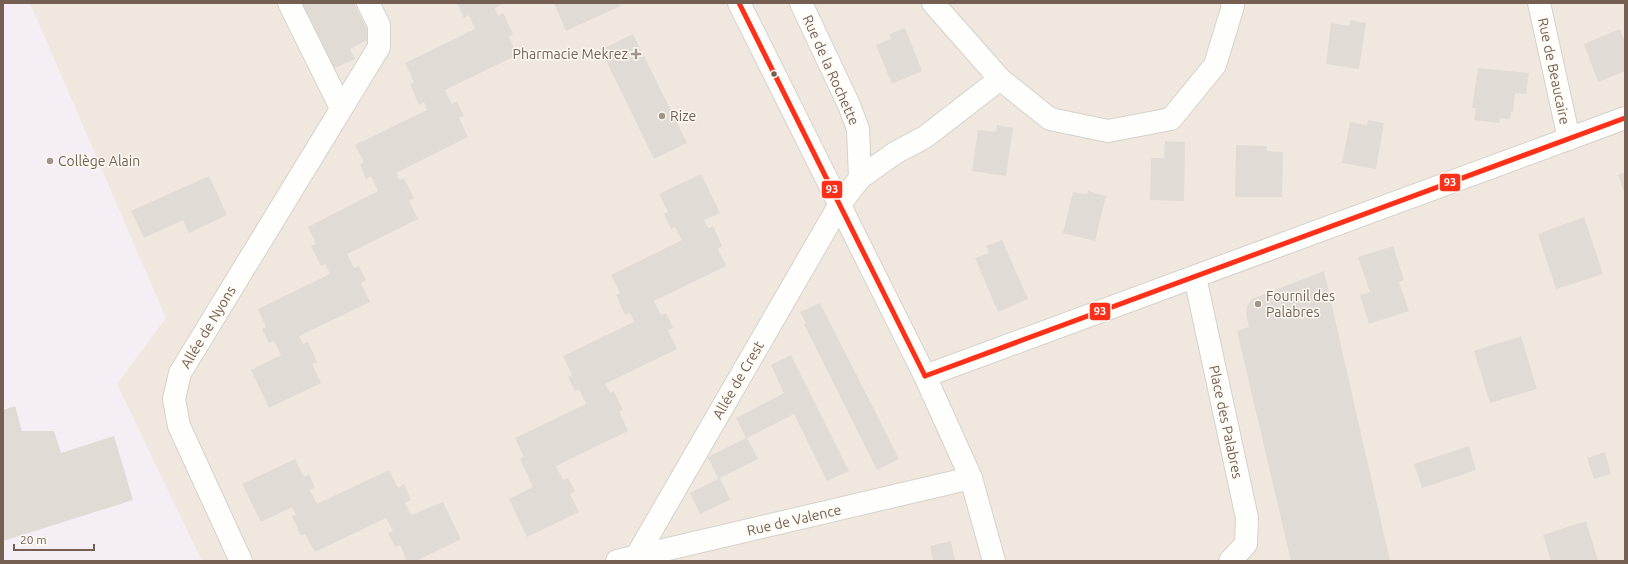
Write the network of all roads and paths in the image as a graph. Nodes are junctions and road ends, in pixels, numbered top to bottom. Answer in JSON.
{"nodes":[{"id":1,"x":289,"y":3,"type":"edge"},
{"id":2,"x":368,"y":3,"type":"edge"},
{"id":3,"x":739,"y":3,"type":"edge"},
{"id":4,"x":800,"y":3,"type":"edge"},
{"id":5,"x":933,"y":3,"type":"edge"},
{"id":6,"x":1232,"y":3,"type":"edge"},
{"id":7,"x":1540,"y":3,"type":"edge"},
{"id":8,"x":1000,"y":78,"type":"junction"},
{"id":9,"x":341,"y":108,"type":"junction"},
{"id":10,"x":1625,"y":118,"type":"edge"},
{"id":11,"x":1569,"y":139,"type":"junction"},
{"id":12,"x":860,"y":178,"type":"junction"},
{"id":13,"x":840,"y":204,"type":"junction"},
{"id":14,"x":1195,"y":277,"type":"junction"},
{"id":15,"x":925,"y":376,"type":"junction"},
{"id":16,"x":971,"y":478,"type":"junction"},
{"id":17,"x":697,"y":552,"type":"edge"},
{"id":18,"x":627,"y":559,"type":"edge"},
{"id":19,"x":241,"y":561,"type":"edge"},
{"id":20,"x":994,"y":561,"type":"edge"},
{"id":21,"x":1230,"y":561,"type":"edge"}],
"edges":[{"from":1,"to":9,"type":"street"},
{"from":2,"to":9,"type":"street","name":"Allée de Nyons"},
{"from":3,"to":13,"type":"street"},
{"from":4,"to":12,"type":"street","name":"Rue de la Rochette"},
{"from":5,"to":8,"type":"street"},
{"from":6,"to":8,"type":"street"},
{"from":7,"to":11,"type":"street","name":"Rue de Beaucaire"},
{"from":8,"to":12,"type":"street"},
{"from":9,"to":19,"type":"street","name":"Allée de Nyons"},
{"from":10,"to":11,"type":"street"},
{"from":11,"to":14,"type":"street"},
{"from":12,"to":13,"type":"street"},
{"from":13,"to":15,"type":"street"},
{"from":13,"to":18,"type":"street","name":"Allée de Crest"},
{"from":14,"to":15,"type":"street"},
{"from":14,"to":21,"type":"street","name":"Place des Palabres"},
{"from":15,"to":16,"type":"street"},
{"from":16,"to":17,"type":"street","name":"Rue de Valence"},
{"from":16,"to":20,"type":"street"},
{"from":17,"to":18,"type":"street","name":"Rue de Valence"}]}
